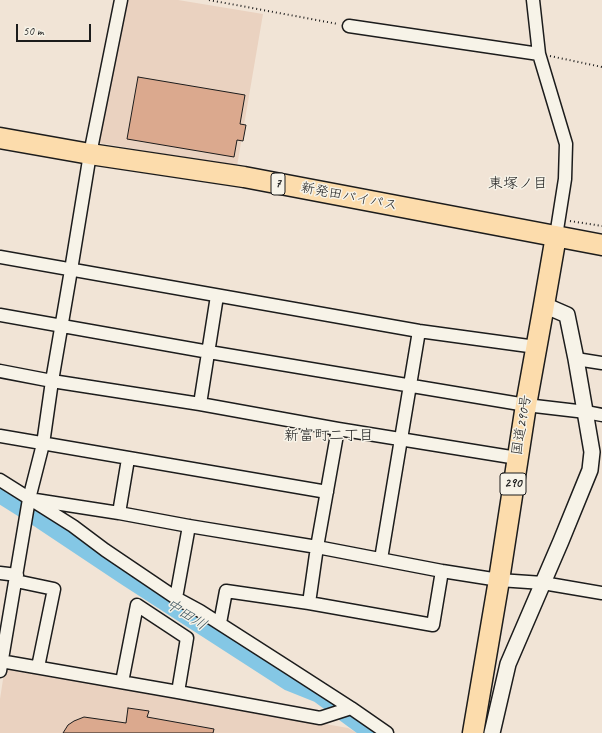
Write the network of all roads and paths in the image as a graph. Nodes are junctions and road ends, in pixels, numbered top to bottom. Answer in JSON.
{"nodes":[{"id":1,"x":121,"y":0,"type":"edge"},
{"id":2,"x":209,"y":0,"type":"edge"},
{"id":3,"x":533,"y":0,"type":"edge"},
{"id":4,"x":349,"y":26,"type":"joint"},
{"id":5,"x":539,"y":54,"type":"junction"},
{"id":6,"x":602,"y":67,"type":"edge"},
{"id":7,"x":0,"y":138,"type":"edge"},
{"id":8,"x":90,"y":154,"type":"junction"},
{"id":9,"x":602,"y":226,"type":"edge"},
{"id":10,"x":557,"y":228,"type":"junction"},
{"id":11,"x":602,"y":245,"type":"edge"},
{"id":12,"x":0,"y":257,"type":"edge"},
{"id":13,"x":71,"y":270,"type":"junction"},
{"id":14,"x":217,"y":296,"type":"junction"},
{"id":15,"x":544,"y":305,"type":"junction"},
{"id":16,"x":0,"y":315,"type":"edge"},
{"id":17,"x":62,"y":326,"type":"junction"},
{"id":18,"x":419,"y":331,"type":"junction"},
{"id":19,"x":536,"y":347,"type":"junction"},
{"id":20,"x":208,"y":352,"type":"junction"},
{"id":21,"x":576,"y":359,"type":"junction"},
{"id":22,"x":602,"y":363,"type":"edge"},
{"id":23,"x":0,"y":371,"type":"edge"},
{"id":24,"x":52,"y":381,"type":"junction"},
{"id":25,"x":410,"y":385,"type":"junction"},
{"id":26,"x":200,"y":404,"type":"junction"},
{"id":27,"x":526,"y":404,"type":"junction"},
{"id":28,"x":586,"y":412,"type":"junction"},
{"id":29,"x":602,"y":415,"type":"edge"},
{"id":30,"x":338,"y":429,"type":"junction"},
{"id":31,"x":0,"y":436,"type":"edge"},
{"id":32,"x":401,"y":440,"type":"junction"},
{"id":33,"x":43,"y":444,"type":"junction"},
{"id":34,"x":517,"y":458,"type":"junction"},
{"id":35,"x":128,"y":459,"type":"junction"},
{"id":36,"x":0,"y":480,"type":"edge"},
{"id":37,"x":327,"y":492,"type":"junction"},
{"id":38,"x":29,"y":502,"type":"junction"},
{"id":39,"x":118,"y":513,"type":"junction"},
{"id":40,"x":189,"y":526,"type":"junction"},
{"id":41,"x":317,"y":547,"type":"junction"},
{"id":42,"x":381,"y":559,"type":"junction"},
{"id":43,"x":442,"y":571,"type":"junction"},
{"id":44,"x":0,"y":573,"type":"edge"},
{"id":45,"x":16,"y":578,"type":"junction"},
{"id":46,"x":499,"y":580,"type":"junction"},
{"id":47,"x":543,"y":583,"type":"junction"},
{"id":48,"x":602,"y":593,"type":"edge"},
{"id":49,"x":176,"y":598,"type":"junction"},
{"id":50,"x":309,"y":603,"type":"junction"},
{"id":51,"x":220,"y":623,"type":"junction"},
{"id":52,"x":1,"y":664,"type":"edge"},
{"id":53,"x":38,"y":668,"type":"junction"},
{"id":54,"x":122,"y":682,"type":"junction"},
{"id":55,"x":178,"y":692,"type":"junction"},
{"id":56,"x":352,"y":708,"type":"junction"},
{"id":57,"x":387,"y":733,"type":"edge"},
{"id":58,"x":473,"y":733,"type":"edge"},
{"id":59,"x":492,"y":733,"type":"edge"}],
"edges":[{"from":1,"to":8,"type":"street"},
{"from":2,"to":4,"type":"path"},
{"from":3,"to":5,"type":"street"},
{"from":4,"to":5,"type":"street"},
{"from":5,"to":6,"type":"path"},
{"from":5,"to":10,"type":"street"},
{"from":7,"to":8,"type":"highway","name":"新発田バイパス","number":"7"},
{"from":8,"to":10,"type":"highway","name":"新発田バイパス","number":"7"},
{"from":8,"to":13,"type":"street"},
{"from":9,"to":10,"type":"path"},
{"from":10,"to":11,"type":"highway","name":"新発田バイパス","number":"7"},
{"from":10,"to":15,"type":"highway","name":"国道290号","number":"290"},
{"from":12,"to":13,"type":"street"},
{"from":13,"to":14,"type":"street"},
{"from":13,"to":17,"type":"street"},
{"from":14,"to":18,"type":"street"},
{"from":14,"to":20,"type":"street"},
{"from":15,"to":19,"type":"highway","name":"国道290号","number":"290"},
{"from":15,"to":21,"type":"street"},
{"from":16,"to":17,"type":"street"},
{"from":17,"to":20,"type":"street"},
{"from":17,"to":24,"type":"street"},
{"from":18,"to":19,"type":"street"},
{"from":18,"to":25,"type":"street"},
{"from":19,"to":27,"type":"highway","name":"国道290号","number":"290"},
{"from":20,"to":25,"type":"street"},
{"from":20,"to":26,"type":"street"},
{"from":21,"to":22,"type":"street"},
{"from":21,"to":28,"type":"street"},
{"from":23,"to":24,"type":"street"},
{"from":24,"to":26,"type":"street"},
{"from":24,"to":33,"type":"street"},
{"from":25,"to":27,"type":"street"},
{"from":25,"to":32,"type":"street"},
{"from":26,"to":30,"type":"street"},
{"from":27,"to":28,"type":"street"},
{"from":27,"to":34,"type":"highway","name":"国道290号","number":"290"},
{"from":28,"to":29,"type":"street"},
{"from":28,"to":47,"type":"street"},
{"from":30,"to":32,"type":"street"},
{"from":30,"to":37,"type":"street"},
{"from":31,"to":33,"type":"street"},
{"from":32,"to":34,"type":"street"},
{"from":32,"to":42,"type":"street"},
{"from":33,"to":35,"type":"street"},
{"from":33,"to":38,"type":"street"},
{"from":34,"to":46,"type":"highway","name":"国道290号","number":"290"},
{"from":35,"to":37,"type":"street"},
{"from":35,"to":39,"type":"street"},
{"from":36,"to":38,"type":"street"},
{"from":37,"to":41,"type":"street"},
{"from":38,"to":39,"type":"street"},
{"from":38,"to":45,"type":"street"},
{"from":38,"to":49,"type":"street"},
{"from":39,"to":40,"type":"street"},
{"from":40,"to":41,"type":"street"},
{"from":40,"to":49,"type":"street"},
{"from":41,"to":42,"type":"street"},
{"from":41,"to":50,"type":"street"},
{"from":42,"to":43,"type":"street"},
{"from":43,"to":46,"type":"street"},
{"from":43,"to":50,"type":"street"},
{"from":44,"to":45,"type":"street"},
{"from":45,"to":52,"type":"street"},
{"from":45,"to":53,"type":"street"},
{"from":46,"to":47,"type":"street"},
{"from":46,"to":58,"type":"highway","name":"国道290号","number":"290"},
{"from":47,"to":48,"type":"street"},
{"from":47,"to":59,"type":"street"},
{"from":49,"to":51,"type":"street"},
{"from":50,"to":51,"type":"street"},
{"from":51,"to":56,"type":"street"},
{"from":52,"to":53,"type":"street"},
{"from":53,"to":54,"type":"street"},
{"from":54,"to":55,"type":"street"},
{"from":54,"to":55,"type":"street"},
{"from":55,"to":56,"type":"street"},
{"from":56,"to":57,"type":"street"}]}
